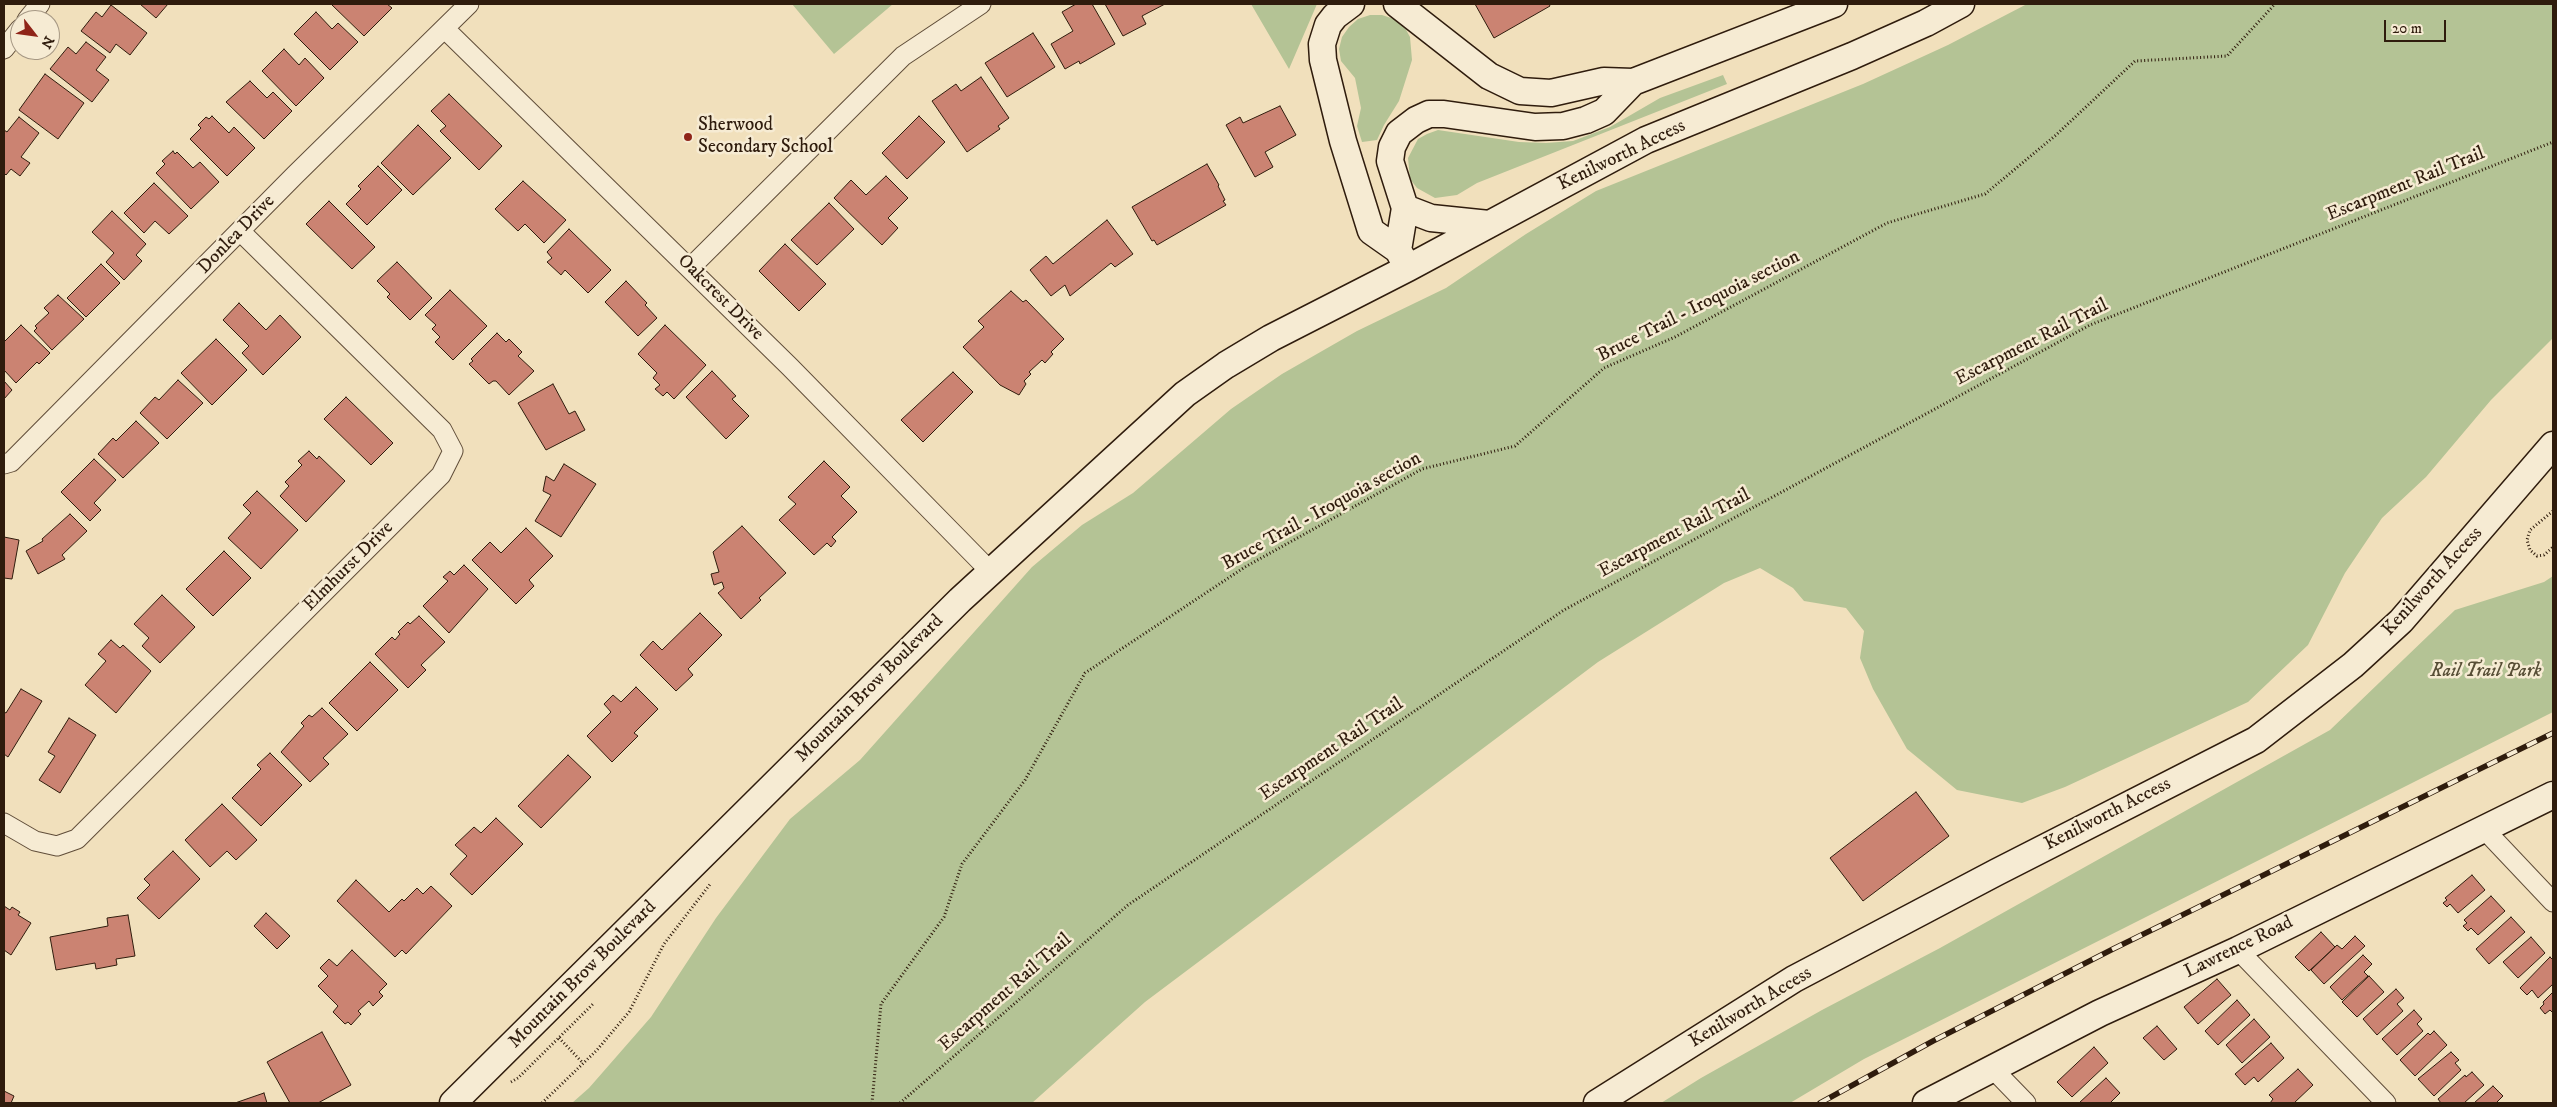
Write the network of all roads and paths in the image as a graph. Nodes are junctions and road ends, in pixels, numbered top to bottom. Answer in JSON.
{"nodes":[{"id":1,"x":469,"y":4,"type":"edge"},
{"id":2,"x":981,"y":4,"type":"edge"},
{"id":3,"x":1351,"y":4,"type":"edge"},
{"id":4,"x":1398,"y":4,"type":"edge"},
{"id":5,"x":1834,"y":4,"type":"edge"},
{"id":6,"x":1961,"y":4,"type":"edge"},
{"id":7,"x":2275,"y":4,"type":"edge"},
{"id":8,"x":445,"y":29,"type":"junction"},
{"id":9,"x":1633,"y":82,"type":"junction"},
{"id":10,"x":2553,"y":142,"type":"edge"},
{"id":11,"x":1405,"y":208,"type":"junction"},
{"id":12,"x":1489,"y":224,"type":"junction"},
{"id":13,"x":241,"y":232,"type":"junction"},
{"id":14,"x":1403,"y":259,"type":"junction"},
{"id":15,"x":690,"y":268,"type":"junction"},
{"id":16,"x":1318,"y":314,"type":"joint"},
{"id":17,"x":2553,"y":445,"type":"edge"},
{"id":18,"x":4,"y":464,"type":"edge"},
{"id":19,"x":2553,"y":511,"type":"edge"},
{"id":20,"x":2553,"y":547,"type":"edge"},
{"id":21,"x":990,"y":571,"type":"junction"},
{"id":22,"x":2553,"y":795,"type":"edge"},
{"id":23,"x":4,"y":823,"type":"edge"},
{"id":24,"x":2483,"y":828,"type":"junction"},
{"id":25,"x":712,"y":882,"type":"dead end"},
{"id":26,"x":2553,"y":902,"type":"edge"},
{"id":27,"x":2238,"y":950,"type":"junction"},
{"id":28,"x":592,"y":1004,"type":"dead end"},
{"id":29,"x":559,"y":1038,"type":"junction"},
{"id":30,"x":583,"y":1063,"type":"junction"},
{"id":31,"x":1992,"y":1068,"type":"junction"},
{"id":32,"x":511,"y":1082,"type":"dead end"},
{"id":33,"x":453,"y":1103,"type":"edge"},
{"id":34,"x":542,"y":1103,"type":"edge"},
{"id":35,"x":872,"y":1103,"type":"edge"},
{"id":36,"x":900,"y":1103,"type":"edge"},
{"id":37,"x":1597,"y":1103,"type":"edge"},
{"id":38,"x":1926,"y":1103,"type":"edge"},
{"id":39,"x":2026,"y":1103,"type":"edge"},
{"id":40,"x":2386,"y":1103,"type":"edge"}],
"edges":[{"from":1,"to":8,"type":"street","name":"Donlea Drive"},
{"from":2,"to":15,"type":"street"},
{"from":3,"to":14,"type":"main road"},
{"from":4,"to":9,"type":"main road"},
{"from":5,"to":9,"type":"main road"},
{"from":6,"to":12,"type":"main road","name":"Kenilworth Access"},
{"from":7,"to":35,"type":"path","name":"Bruce Trail - Iroquoia section"},
{"from":8,"to":13,"type":"street","name":"Donlea Drive"},
{"from":8,"to":15,"type":"street","name":"Oakcrest Drive"},
{"from":9,"to":11,"type":"main road"},
{"from":10,"to":36,"type":"path","name":"Escarpment Rail Trail"},
{"from":11,"to":12,"type":"main road"},
{"from":11,"to":14,"type":"main road"},
{"from":12,"to":14,"type":"main road","name":"Kenilworth Access"},
{"from":13,"to":18,"type":"street","name":"Donlea Drive"},
{"from":13,"to":23,"type":"street","name":"Elmhurst Drive"},
{"from":14,"to":16,"type":"main road","name":"Kenilworth Access"},
{"from":15,"to":21,"type":"street","name":"Oakcrest Drive"},
{"from":16,"to":21,"type":"main road","name":"Mountain Brow Boulevard"},
{"from":17,"to":37,"type":"main road","name":"Kenilworth Access"},
{"from":19,"to":20,"type":"path"},
{"from":21,"to":33,"type":"main road","name":"Mountain Brow Boulevard"},
{"from":22,"to":24,"type":"main road","name":"Lawrence Road"},
{"from":24,"to":26,"type":"street"},
{"from":24,"to":27,"type":"main road","name":"Lawrence Road"},
{"from":25,"to":30,"type":"path"},
{"from":27,"to":31,"type":"main road","name":"Lawrence Road"},
{"from":27,"to":40,"type":"street"},
{"from":28,"to":29,"type":"path"},
{"from":29,"to":30,"type":"path"},
{"from":29,"to":32,"type":"path"},
{"from":30,"to":34,"type":"path"},
{"from":31,"to":38,"type":"main road","name":"Lawrence Road"},
{"from":31,"to":39,"type":"street"}]}
